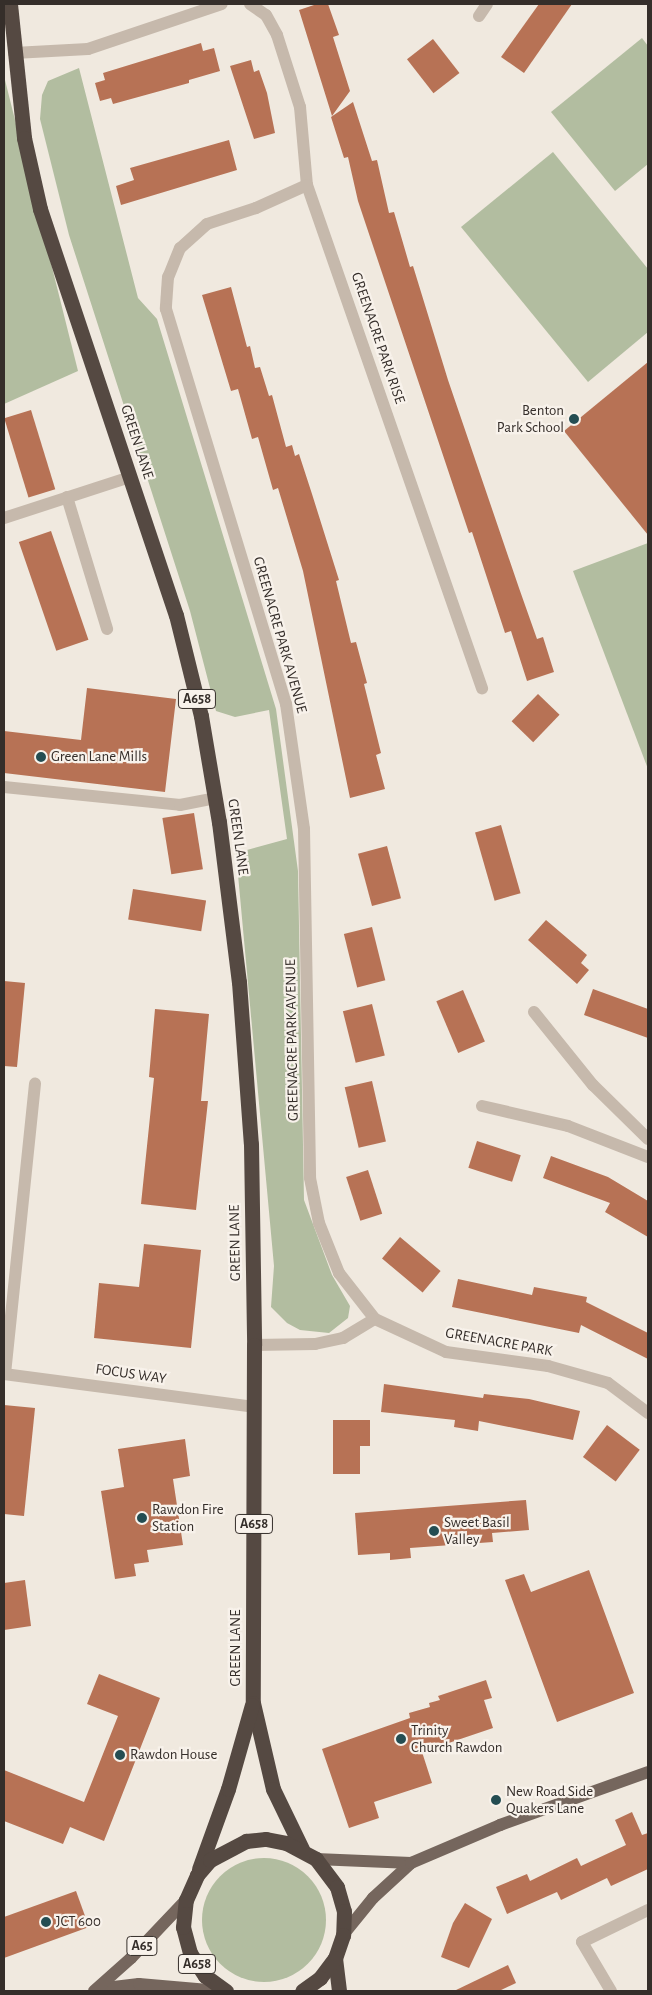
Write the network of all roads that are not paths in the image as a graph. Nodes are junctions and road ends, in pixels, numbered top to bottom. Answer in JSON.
{"nodes":[{"id":1,"x":10,"y":4,"type":"edge"},
{"id":2,"x":222,"y":4,"type":"edge"},
{"id":3,"x":250,"y":4,"type":"edge"},
{"id":4,"x":487,"y":4,"type":"edge"},
{"id":5,"x":478,"y":16,"type":"dead end"},
{"id":6,"x":14,"y":54,"type":"junction"},
{"id":7,"x":307,"y":185,"type":"junction"},
{"id":8,"x":130,"y":477,"type":"junction"},
{"id":9,"x":67,"y":497,"type":"junction"},
{"id":10,"x":4,"y":518,"type":"edge"},
{"id":11,"x":107,"y":629,"type":"dead end"},
{"id":12,"x":482,"y":688,"type":"dead end"},
{"id":13,"x":4,"y":787,"type":"edge"},
{"id":14,"x":215,"y":798,"type":"junction"},
{"id":15,"x":534,"y":1012,"type":"dead end"},
{"id":16,"x":35,"y":1084,"type":"dead end"},
{"id":17,"x":482,"y":1106,"type":"dead end"},
{"id":18,"x":648,"y":1139,"type":"edge"},
{"id":19,"x":648,"y":1158,"type":"edge"},
{"id":20,"x":375,"y":1319,"type":"junction"},
{"id":21,"x":254,"y":1345,"type":"junction"},
{"id":22,"x":4,"y":1374,"type":"edge"},
{"id":23,"x":254,"y":1407,"type":"junction"},
{"id":24,"x":648,"y":1413,"type":"edge"},
{"id":25,"x":253,"y":1703,"type":"junction"},
{"id":26,"x":648,"y":1772,"type":"edge"},
{"id":27,"x":302,"y":1849,"type":"junction"},
{"id":28,"x":316,"y":1859,"type":"junction"},
{"id":29,"x":411,"y":1863,"type":"junction"},
{"id":30,"x":197,"y":1875,"type":"junction"},
{"id":31,"x":186,"y":1900,"type":"junction"},
{"id":32,"x":648,"y":1910,"type":"edge"},
{"id":33,"x":343,"y":1935,"type":"junction"},
{"id":34,"x":335,"y":1958,"type":"junction"},
{"id":35,"x":95,"y":1990,"type":"edge"},
{"id":36,"x":220,"y":1991,"type":"edge"},
{"id":37,"x":226,"y":1991,"type":"edge"},
{"id":38,"x":302,"y":1991,"type":"edge"},
{"id":39,"x":339,"y":1991,"type":"edge"},
{"id":40,"x":611,"y":1991,"type":"edge"}],
"edges":[{"from":1,"to":6,"type":"highway","name":"GREEN LANE","number":"A658"},
{"from":2,"to":6,"type":"street"},
{"from":3,"to":7,"type":"street","name":"GREENACRE PARK RISE"},
{"from":4,"to":5,"type":"street"},
{"from":6,"to":8,"type":"highway","name":"GREEN LANE","number":"A658"},
{"from":7,"to":12,"type":"street","name":"GREENACRE PARK RISE"},
{"from":7,"to":20,"type":"street","name":"GREENACRE PARK AVENUE"},
{"from":8,"to":9,"type":"street"},
{"from":8,"to":14,"type":"highway","name":"GREEN LANE","number":"A658"},
{"from":9,"to":10,"type":"street"},
{"from":9,"to":11,"type":"street"},
{"from":13,"to":14,"type":"street"},
{"from":14,"to":21,"type":"highway","name":"GREEN LANE","number":"A658"},
{"from":15,"to":18,"type":"street"},
{"from":16,"to":22,"type":"street"},
{"from":17,"to":19,"type":"street"},
{"from":20,"to":21,"type":"street"},
{"from":20,"to":24,"type":"street","name":"GREENACRE PARK"},
{"from":21,"to":23,"type":"highway","name":"GREEN LANE","number":"A658"},
{"from":22,"to":23,"type":"street","name":"FOCUS WAY"},
{"from":23,"to":25,"type":"highway","name":"GREEN LANE","number":"A658"},
{"from":25,"to":27,"type":"highway","name":"GREEN LANE","number":"A658"},
{"from":25,"to":30,"type":"highway","name":"GREEN LANE","number":"A658"},
{"from":26,"to":29,"type":"main road"},
{"from":27,"to":28,"type":"highway","number":"A658"},
{"from":27,"to":30,"type":"highway","number":"A658"},
{"from":28,"to":29,"type":"main road"},
{"from":28,"to":33,"type":"highway","number":"A658"},
{"from":29,"to":33,"type":"main road"},
{"from":30,"to":31,"type":"highway","number":"A658"},
{"from":31,"to":35,"type":"main road","number":"A65"},
{"from":31,"to":37,"type":"highway","number":"A658"},
{"from":32,"to":40,"type":"street"},
{"from":33,"to":34,"type":"highway","number":"A658"},
{"from":34,"to":38,"type":"highway","number":"A658"},
{"from":34,"to":39,"type":"highway","number":"A658"},
{"from":35,"to":36,"type":"main road","number":"A65"}]}
